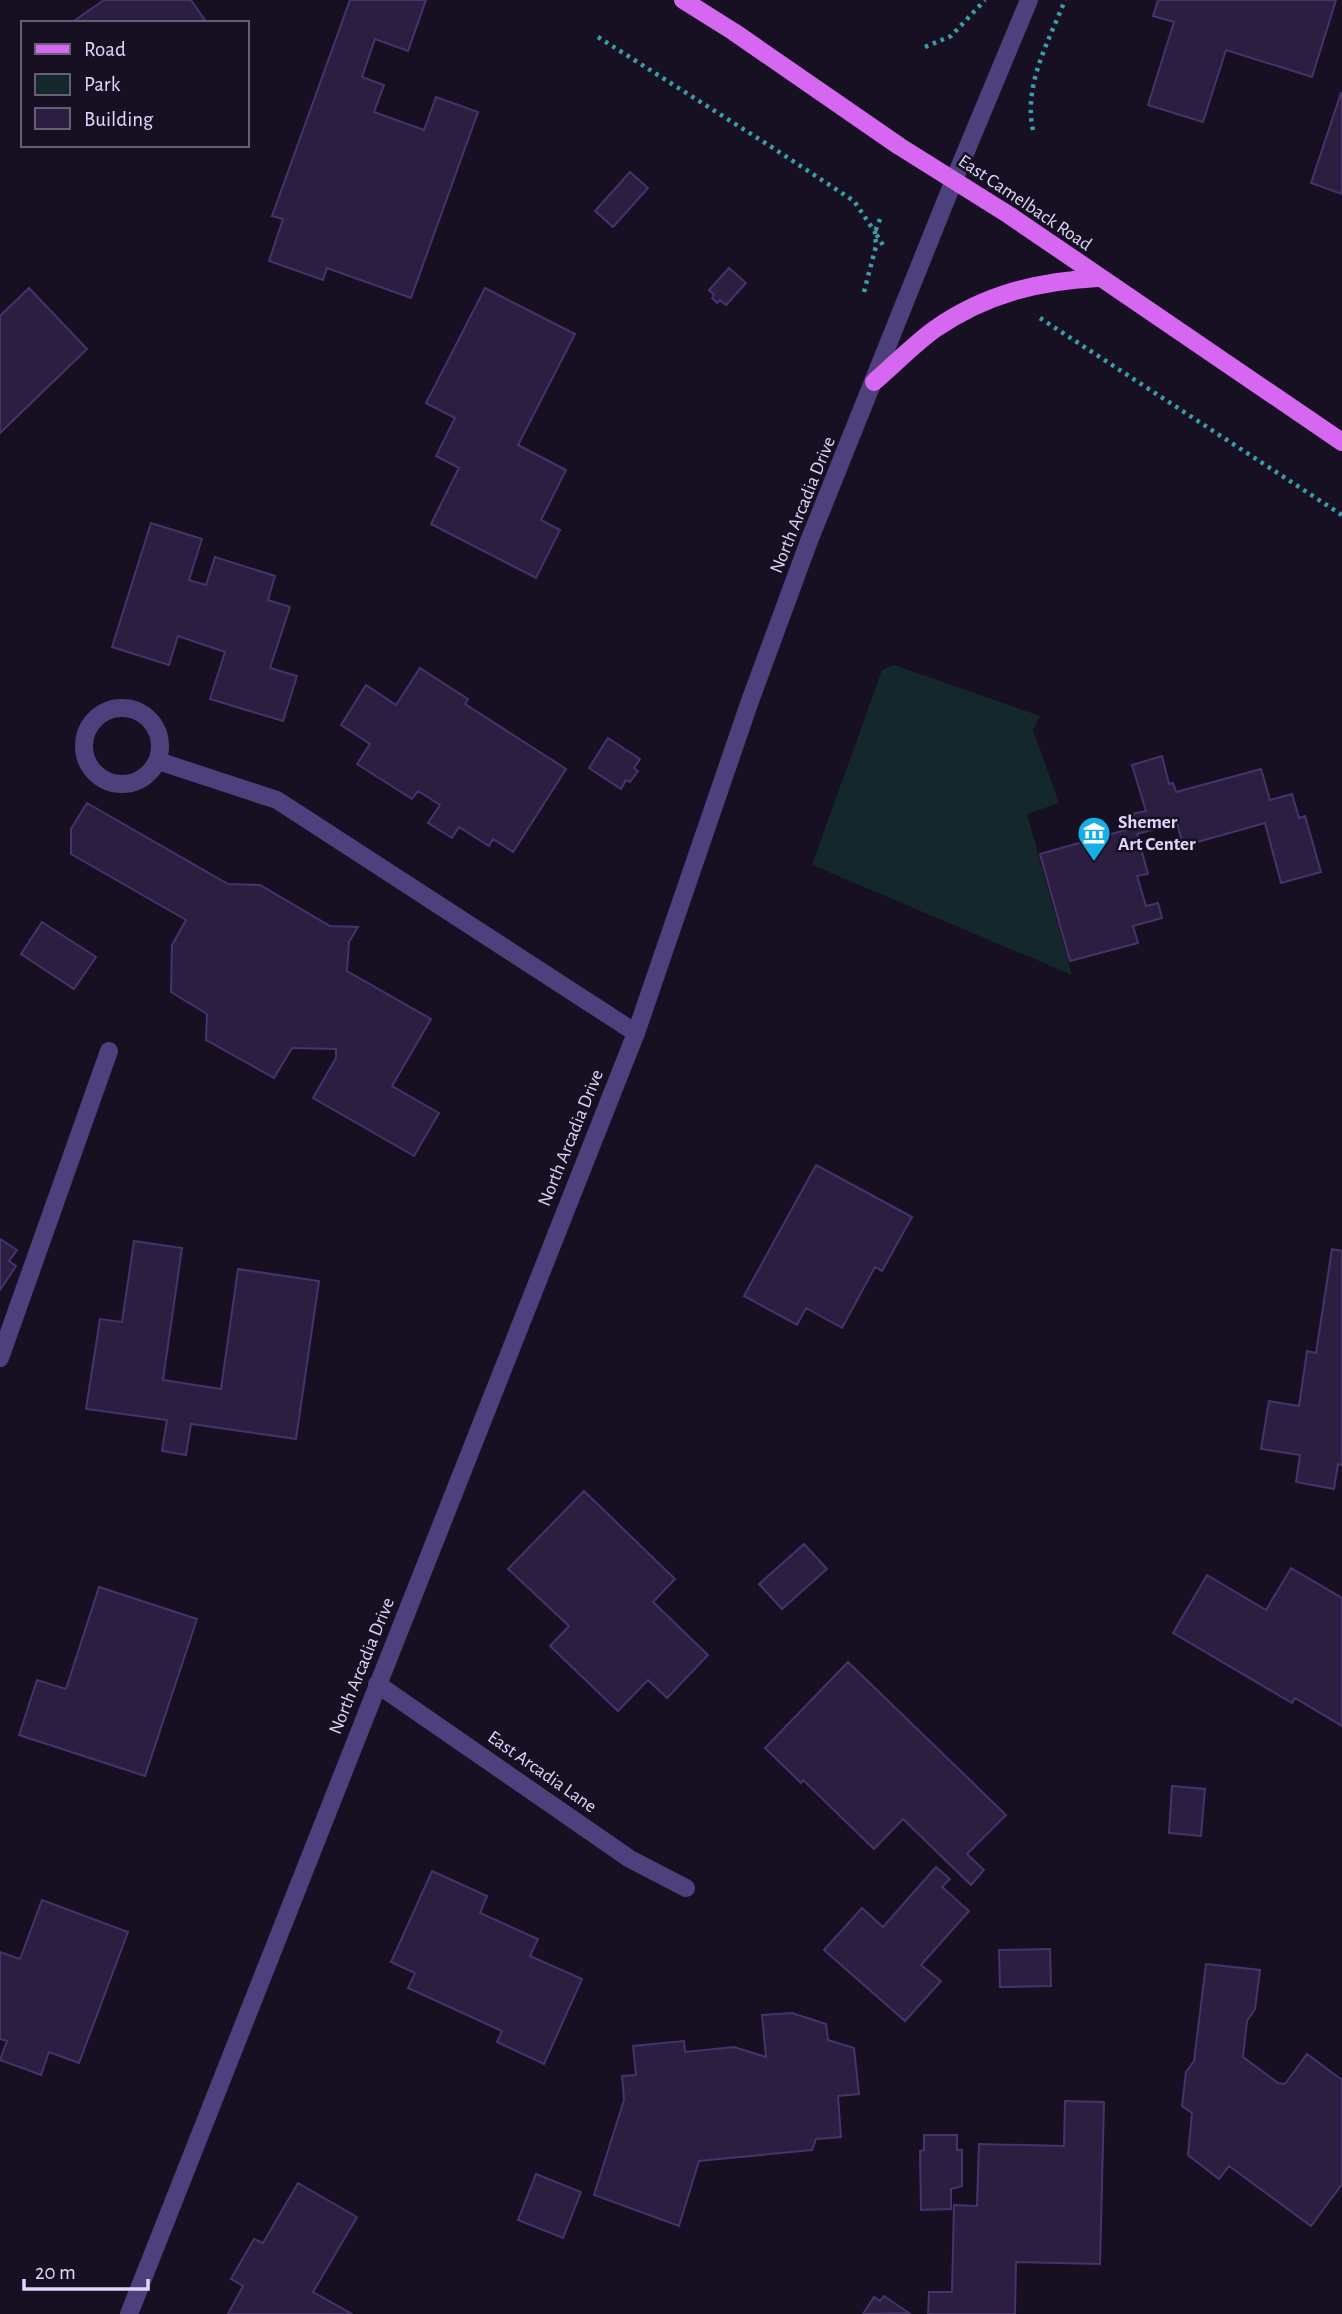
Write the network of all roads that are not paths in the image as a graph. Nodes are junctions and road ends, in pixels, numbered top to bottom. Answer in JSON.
{"nodes":[{"id":1,"x":683,"y":0,"type":"edge"},
{"id":2,"x":1028,"y":0,"type":"edge"},
{"id":3,"x":954,"y":180,"type":"junction"},
{"id":4,"x":1098,"y":278,"type":"junction"},
{"id":5,"x":874,"y":382,"type":"junction"},
{"id":6,"x":1342,"y":442,"type":"edge"},
{"id":7,"x":158,"y":761,"type":"junction"},
{"id":8,"x":636,"y":1033,"type":"junction"},
{"id":9,"x":109,"y":1051,"type":"dead end"},
{"id":10,"x":0,"y":1358,"type":"edge"},
{"id":11,"x":377,"y":1684,"type":"junction"},
{"id":12,"x":686,"y":1888,"type":"dead end"},
{"id":13,"x":129,"y":2314,"type":"edge"}],
"edges":[{"from":1,"to":3,"type":"main road","name":"East Camelback Road"},
{"from":2,"to":3,"type":"street","name":"North Arcadia Drive"},
{"from":3,"to":4,"type":"main road","name":"East Camelback Road"},
{"from":3,"to":5,"type":"street","name":"North Arcadia Drive"},
{"from":4,"to":5,"type":"main road"},
{"from":4,"to":6,"type":"main road","name":"East Camelback Road"},
{"from":5,"to":8,"type":"street","name":"North Arcadia Drive"},
{"from":7,"to":7,"type":"street"},
{"from":7,"to":8,"type":"street"},
{"from":8,"to":11,"type":"street","name":"North Arcadia Drive"},
{"from":9,"to":10,"type":"street"},
{"from":11,"to":12,"type":"street","name":"East Arcadia Lane"},
{"from":11,"to":13,"type":"street","name":"North Arcadia Drive"}]}
